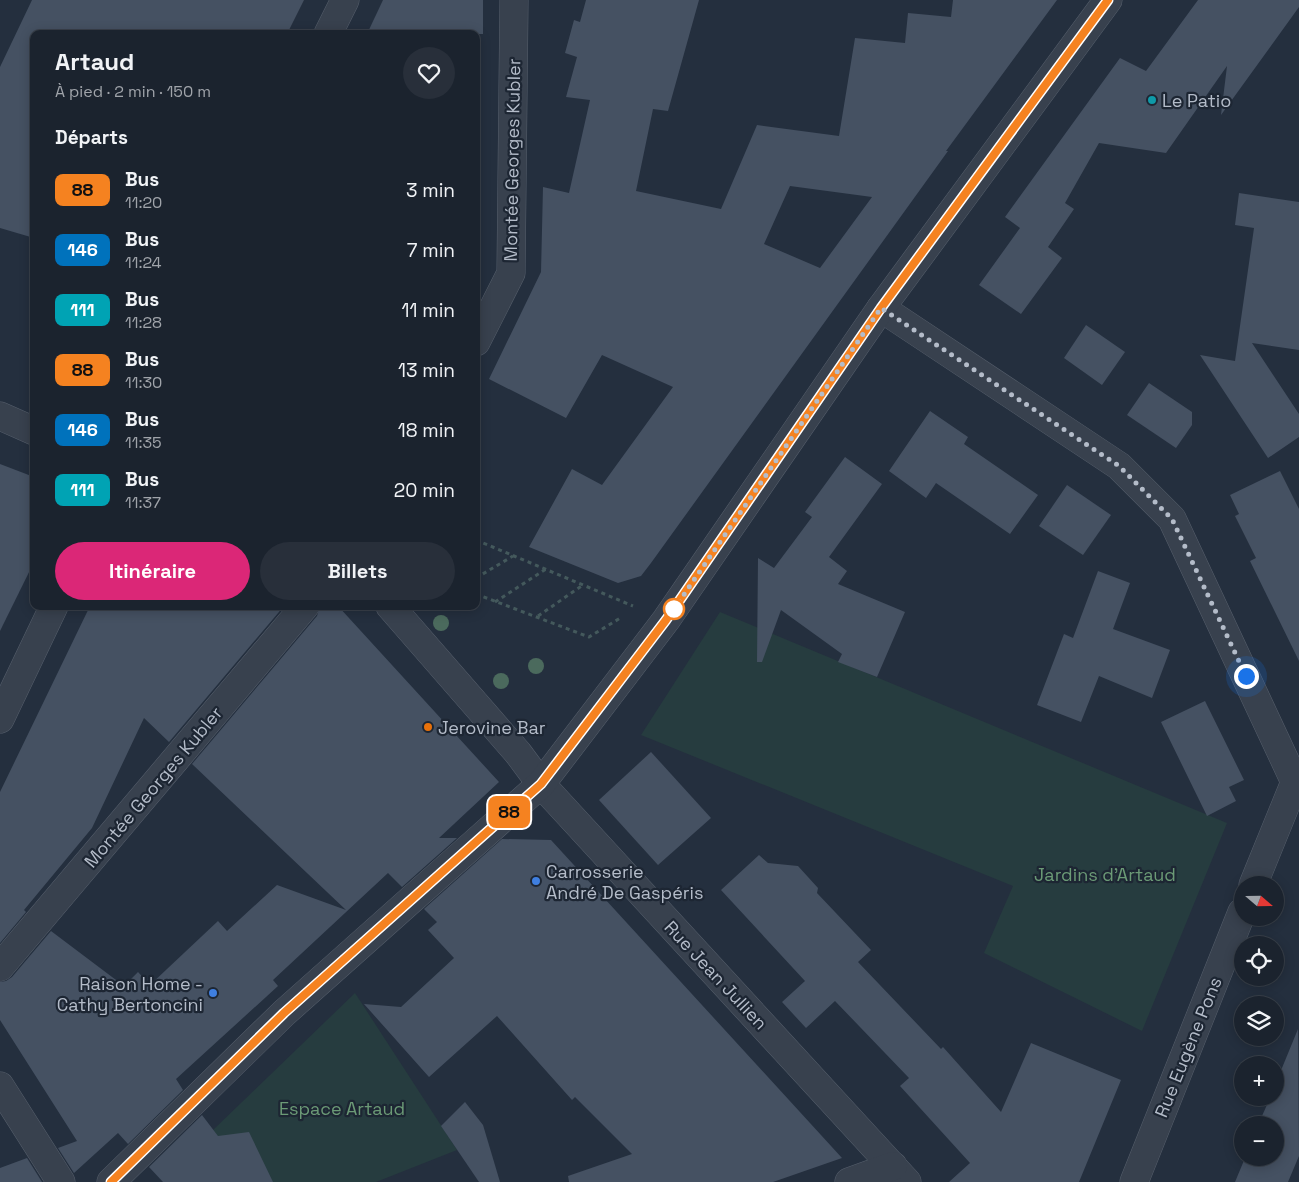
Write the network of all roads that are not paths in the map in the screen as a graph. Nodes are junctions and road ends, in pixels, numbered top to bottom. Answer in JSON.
{"nodes":[{"id":1,"x":345,"y":0,"type":"edge"},
{"id":2,"x":514,"y":0,"type":"edge"},
{"id":3,"x":1108,"y":0,"type":"edge"},
{"id":4,"x":330,"y":30,"type":"edge"},
{"id":5,"x":881,"y":308,"type":"junction"},
{"id":6,"x":480,"y":334,"type":"edge"},
{"id":7,"x":0,"y":416,"type":"edge"},
{"id":8,"x":30,"y":429,"type":"edge"},
{"id":9,"x":52,"y":610,"type":"edge"},
{"id":10,"x":303,"y":610,"type":"edge"},
{"id":11,"x":393,"y":610,"type":"edge"},
{"id":12,"x":0,"y":719,"type":"edge"},
{"id":13,"x":541,"y":784,"type":"junction"},
{"id":14,"x":1257,"y":876,"type":"edge"},
{"id":15,"x":1236,"y":926,"type":"edge"},
{"id":16,"x":0,"y":967,"type":"edge"},
{"id":17,"x":0,"y":1086,"type":"edge"},
{"id":18,"x":900,"y":1174,"type":"edge"},
{"id":19,"x":61,"y":1182,"type":"edge"},
{"id":20,"x":111,"y":1182,"type":"edge"},
{"id":21,"x":849,"y":1182,"type":"edge"},
{"id":22,"x":1134,"y":1182,"type":"edge"}],
"edges":[{"from":1,"to":4,"type":"street"},
{"from":2,"to":6,"type":"street","name":"Montée Georges Kubler"},
{"from":3,"to":5,"type":"street"},
{"from":5,"to":13,"type":"street"},
{"from":5,"to":14,"type":"street"},
{"from":7,"to":8,"type":"street"},
{"from":9,"to":12,"type":"street"},
{"from":10,"to":16,"type":"street","name":"Montée Georges Kubler"},
{"from":11,"to":13,"type":"street","name":"Rue Jean Jullien"},
{"from":13,"to":18,"type":"street","name":"Rue Jean Jullien"},
{"from":13,"to":20,"type":"street"},
{"from":15,"to":22,"type":"street","name":"Rue Eugène Pons"},
{"from":17,"to":19,"type":"street"},
{"from":18,"to":21,"type":"street"}]}
